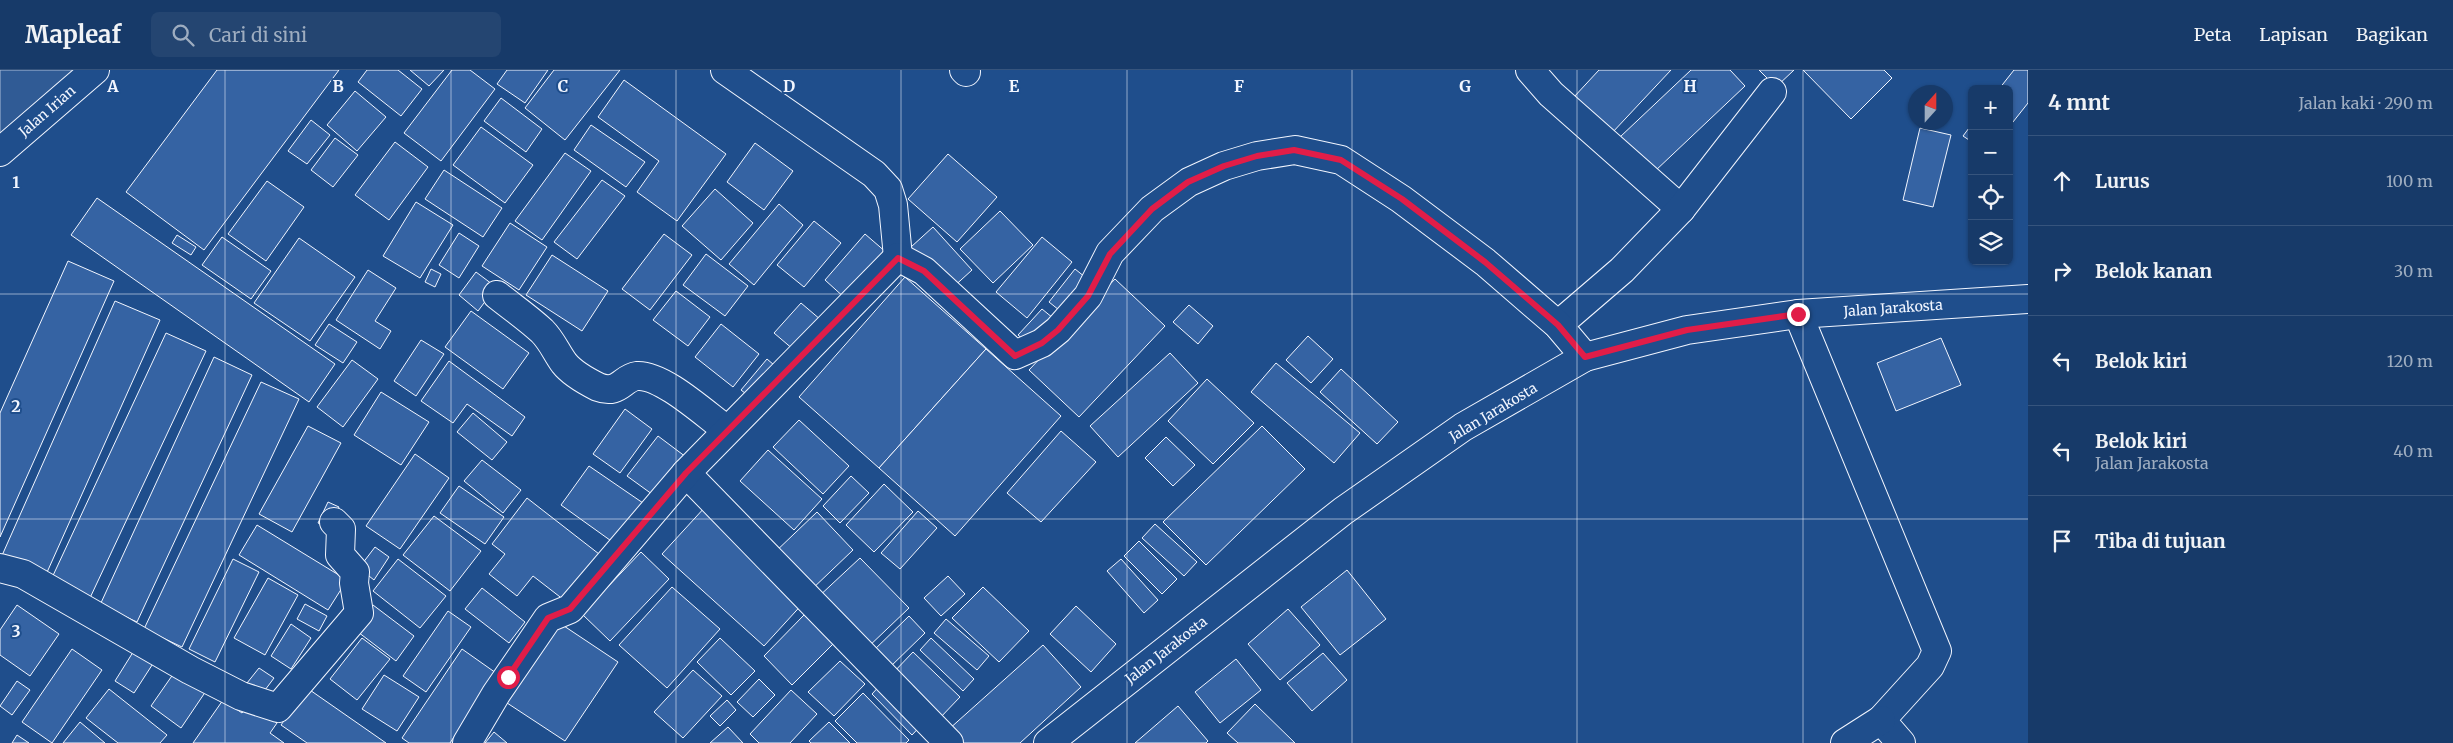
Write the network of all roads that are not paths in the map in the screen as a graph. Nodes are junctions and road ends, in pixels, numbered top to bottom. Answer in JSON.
{"nodes":[{"id":1,"x":94,"y":70,"type":"edge"},
{"id":2,"x":725,"y":70,"type":"edge"},
{"id":3,"x":1530,"y":70,"type":"edge"},
{"id":4,"x":1772,"y":92,"type":"dead end"},
{"id":5,"x":0,"y":152,"type":"edge"},
{"id":6,"x":1680,"y":209,"type":"junction"},
{"id":7,"x":898,"y":258,"type":"junction"},
{"id":8,"x":497,"y":295,"type":"dead end"},
{"id":9,"x":2028,"y":299,"type":"edge"},
{"id":10,"x":1798,"y":314,"type":"junction"},
{"id":11,"x":1558,"y":325,"type":"junction"},
{"id":12,"x":1585,"y":357,"type":"junction"},
{"id":13,"x":727,"y":430,"type":"junction"},
{"id":14,"x":686,"y":473,"type":"junction"},
{"id":15,"x":334,"y":522,"type":"dead end"},
{"id":16,"x":0,"y":568,"type":"edge"},
{"id":17,"x":1881,"y":720,"type":"junction"},
{"id":18,"x":1058,"y":740,"type":"edge"},
{"id":19,"x":467,"y":743,"type":"edge"},
{"id":20,"x":949,"y":743,"type":"edge"},
{"id":21,"x":1845,"y":743,"type":"edge"},
{"id":22,"x":1901,"y":743,"type":"edge"}],
"edges":[{"from":1,"to":5,"type":"street","name":"Jalan Irian"},
{"from":2,"to":7,"type":"street"},
{"from":3,"to":6,"type":"street"},
{"from":4,"to":6,"type":"street"},
{"from":6,"to":11,"type":"street"},
{"from":7,"to":11,"type":"street"},
{"from":7,"to":13,"type":"street"},
{"from":8,"to":13,"type":"street"},
{"from":9,"to":10,"type":"street","name":"Jalan Jarakosta"},
{"from":10,"to":12,"type":"street","name":"Jalan Jarakosta"},
{"from":10,"to":17,"type":"street"},
{"from":11,"to":12,"type":"street"},
{"from":12,"to":18,"type":"street","name":"Jalan Jarakosta"},
{"from":13,"to":14,"type":"street"},
{"from":14,"to":19,"type":"street"},
{"from":14,"to":20,"type":"street"},
{"from":15,"to":16,"type":"street"},
{"from":17,"to":21,"type":"street"},
{"from":17,"to":22,"type":"street"}]}
